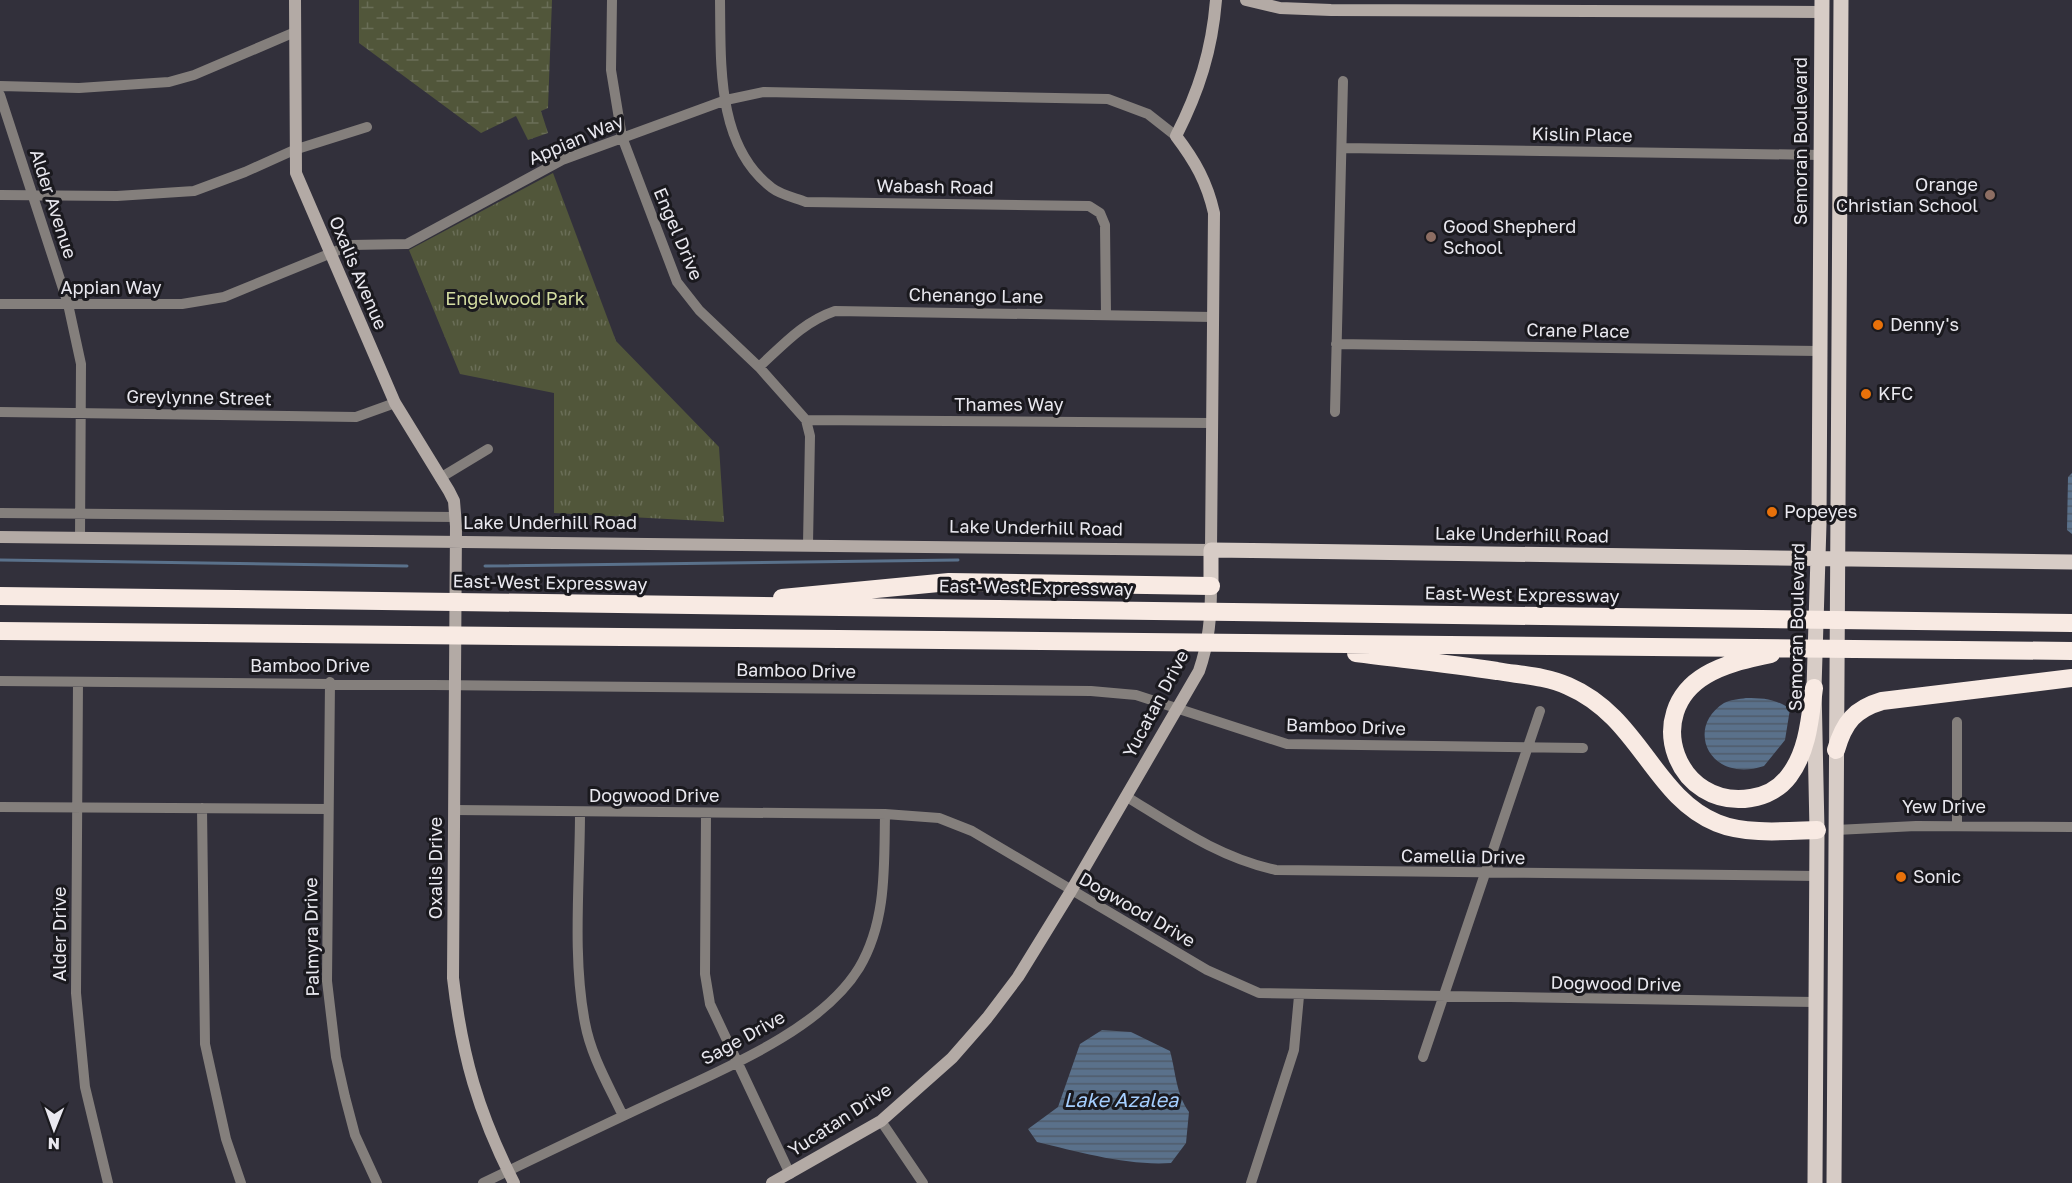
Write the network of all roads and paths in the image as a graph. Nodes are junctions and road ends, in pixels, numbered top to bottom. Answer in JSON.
{"nodes":[{"id":1,"x":295,"y":0,"type":"edge"},
{"id":2,"x":612,"y":0,"type":"edge"},
{"id":3,"x":720,"y":0,"type":"edge"},
{"id":4,"x":1216,"y":0,"type":"edge"},
{"id":5,"x":1246,"y":0,"type":"edge"},
{"id":6,"x":1823,"y":4,"type":"edge"},
{"id":7,"x":1841,"y":8,"type":"edge"},
{"id":8,"x":295,"y":32,"type":"junction"},
{"id":9,"x":1841,"y":44,"type":"junction"},
{"id":10,"x":1344,"y":81,"type":"dead end"},
{"id":11,"x":0,"y":86,"type":"edge"},
{"id":12,"x":0,"y":95,"type":"edge"},
{"id":13,"x":726,"y":100,"type":"junction"},
{"id":14,"x":367,"y":127,"type":"dead end"},
{"id":15,"x":1176,"y":136,"type":"junction"},
{"id":16,"x":621,"y":137,"type":"junction"},
{"id":17,"x":1343,"y":148,"type":"junction"},
{"id":18,"x":294,"y":150,"type":"junction"},
{"id":19,"x":1821,"y":154,"type":"junction"},
{"id":20,"x":0,"y":195,"type":"edge"},
{"id":21,"x":33,"y":195,"type":"junction"},
{"id":22,"x":330,"y":254,"type":"junction"},
{"id":23,"x":0,"y":304,"type":"edge"},
{"id":24,"x":68,"y":304,"type":"junction"},
{"id":25,"x":1106,"y":314,"type":"junction"},
{"id":26,"x":1213,"y":317,"type":"junction"},
{"id":27,"x":1336,"y":344,"type":"junction"},
{"id":28,"x":1819,"y":351,"type":"junction"},
{"id":29,"x":759,"y":367,"type":"junction"},
{"id":30,"x":395,"y":403,"type":"junction"},
{"id":31,"x":0,"y":412,"type":"edge"},
{"id":32,"x":81,"y":412,"type":"junction"},
{"id":33,"x":1335,"y":412,"type":"dead end"},
{"id":34,"x":806,"y":420,"type":"junction"},
{"id":35,"x":1211,"y":423,"type":"junction"},
{"id":36,"x":488,"y":449,"type":"dead end"},
{"id":37,"x":441,"y":478,"type":"junction"},
{"id":38,"x":0,"y":513,"type":"edge"},
{"id":39,"x":79,"y":514,"type":"junction"},
{"id":40,"x":456,"y":517,"type":"junction"},
{"id":41,"x":0,"y":537,"type":"edge"},
{"id":42,"x":80,"y":538,"type":"junction"},
{"id":43,"x":456,"y":542,"type":"junction"},
{"id":44,"x":808,"y":544,"type":"junction"},
{"id":45,"x":1211,"y":550,"type":"junction"},
{"id":46,"x":1816,"y":559,"type":"junction"},
{"id":47,"x":1839,"y":559,"type":"junction"},
{"id":48,"x":2072,"y":562,"type":"edge"},
{"id":49,"x":1211,"y":586,"type":"junction"},
{"id":50,"x":0,"y":596,"type":"edge"},
{"id":51,"x":739,"y":607,"type":"junction"},
{"id":52,"x":2069,"y":622,"type":"edge"},
{"id":53,"x":0,"y":631,"type":"edge"},
{"id":54,"x":1262,"y":642,"type":"junction"},
{"id":55,"x":1795,"y":648,"type":"junction"},
{"id":56,"x":2072,"y":651,"type":"edge"},
{"id":57,"x":2072,"y":678,"type":"edge"},
{"id":58,"x":0,"y":681,"type":"edge"},
{"id":59,"x":78,"y":682,"type":"junction"},
{"id":60,"x":330,"y":682,"type":"junction"},
{"id":61,"x":455,"y":684,"type":"junction"},
{"id":62,"x":1814,"y":688,"type":"junction"},
{"id":63,"x":1179,"y":708,"type":"junction"},
{"id":64,"x":1540,"y":711,"type":"dead end"},
{"id":65,"x":1957,"y":722,"type":"dead end"},
{"id":66,"x":1528,"y":747,"type":"junction"},
{"id":67,"x":1583,"y":748,"type":"dead end"},
{"id":68,"x":1836,"y":750,"type":"junction"},
{"id":69,"x":1127,"y":797,"type":"junction"},
{"id":70,"x":0,"y":807,"type":"edge"},
{"id":71,"x":76,"y":808,"type":"junction"},
{"id":72,"x":202,"y":808,"type":"junction"},
{"id":73,"x":328,"y":809,"type":"junction"},
{"id":74,"x":454,"y":810,"type":"junction"},
{"id":75,"x":580,"y":812,"type":"junction"},
{"id":76,"x":706,"y":813,"type":"junction"},
{"id":77,"x":885,"y":814,"type":"junction"},
{"id":78,"x":1957,"y":826,"type":"junction"},
{"id":79,"x":2072,"y":827,"type":"edge"},
{"id":80,"x":1817,"y":830,"type":"junction"},
{"id":81,"x":1836,"y":830,"type":"junction"},
{"id":82,"x":1486,"y":874,"type":"junction"},
{"id":83,"x":1816,"y":876,"type":"junction"},
{"id":84,"x":1071,"y":891,"type":"junction"},
{"id":85,"x":1299,"y":996,"type":"junction"},
{"id":86,"x":1443,"y":998,"type":"junction"},
{"id":87,"x":1815,"y":1002,"type":"junction"},
{"id":88,"x":1423,"y":1057,"type":"dead end"},
{"id":89,"x":737,"y":1062,"type":"junction"},
{"id":90,"x":623,"y":1116,"type":"junction"},
{"id":91,"x":881,"y":1121,"type":"junction"},
{"id":92,"x":508,"y":1171,"type":"junction"},
{"id":93,"x":790,"y":1174,"type":"junction"},
{"id":94,"x":108,"y":1183,"type":"edge"},
{"id":95,"x":241,"y":1183,"type":"edge"},
{"id":96,"x":377,"y":1183,"type":"edge"},
{"id":97,"x":483,"y":1183,"type":"edge"},
{"id":98,"x":514,"y":1183,"type":"edge"},
{"id":99,"x":772,"y":1183,"type":"edge"},
{"id":100,"x":923,"y":1183,"type":"edge"},
{"id":101,"x":1251,"y":1183,"type":"edge"},
{"id":102,"x":1815,"y":1183,"type":"edge"},
{"id":103,"x":1834,"y":1183,"type":"edge"}],
"edges":[{"from":1,"to":8,"type":"street","name":"Oxalis Avenue"},
{"from":2,"to":16,"type":"street","name":"Engel Drive"},
{"from":3,"to":13,"type":"street","name":"Wabash Road"},
{"from":4,"to":15,"type":"street"},
{"from":5,"to":6,"type":"street"},
{"from":6,"to":7,"type":"main road"},
{"from":6,"to":9,"type":"main road"},
{"from":6,"to":19,"type":"main road","name":"Semoran Boulevard"},
{"from":7,"to":9,"type":"main road"},
{"from":8,"to":11,"type":"street"},
{"from":8,"to":18,"type":"street","name":"Oxalis Avenue"},
{"from":9,"to":47,"type":"main road"},
{"from":10,"to":17,"type":"street"},
{"from":12,"to":21,"type":"street","name":"Alder Avenue"},
{"from":13,"to":15,"type":"street","name":"Appian Way"},
{"from":13,"to":16,"type":"street","name":"Appian Way"},
{"from":13,"to":25,"type":"street","name":"Wabash Road"},
{"from":14,"to":18,"type":"street"},
{"from":15,"to":26,"type":"street","name":"Yucatan Drive"},
{"from":16,"to":22,"type":"street","name":"Appian Way"},
{"from":16,"to":29,"type":"street","name":"Engel Drive"},
{"from":17,"to":19,"type":"street","name":"Kislin Place"},
{"from":17,"to":27,"type":"street"},
{"from":18,"to":21,"type":"street"},
{"from":18,"to":22,"type":"street","name":"Oxalis Avenue"},
{"from":19,"to":28,"type":"main road","name":"Semoran Boulevard"},
{"from":20,"to":21,"type":"street"},
{"from":21,"to":24,"type":"street","name":"Alder Avenue"},
{"from":22,"to":24,"type":"street","name":"Appian Way"},
{"from":22,"to":30,"type":"street","name":"Oxalis Avenue"},
{"from":23,"to":24,"type":"street","name":"Appian Way"},
{"from":24,"to":32,"type":"street","name":"Alder Avenue"},
{"from":25,"to":26,"type":"street","name":"Chenango Lane"},
{"from":25,"to":29,"type":"street","name":"Chenango Lane"},
{"from":26,"to":35,"type":"street","name":"Yucatan Drive"},
{"from":27,"to":28,"type":"street","name":"Crane Place"},
{"from":27,"to":33,"type":"street"},
{"from":28,"to":46,"type":"main road","name":"Semoran Boulevard"},
{"from":29,"to":34,"type":"street","name":"Engel Drive"},
{"from":30,"to":32,"type":"street","name":"Greylynne Street"},
{"from":30,"to":37,"type":"street","name":"Oxalis Avenue"},
{"from":31,"to":32,"type":"street","name":"Greylynne Street"},
{"from":32,"to":39,"type":"street","name":"Alder Avenue"},
{"from":34,"to":35,"type":"street","name":"Thames Way"},
{"from":34,"to":44,"type":"street"},
{"from":35,"to":45,"type":"street","name":"Yucatan Drive"},
{"from":36,"to":37,"type":"street"},
{"from":37,"to":40,"type":"street","name":"Oxalis Avenue"},
{"from":38,"to":39,"type":"street","name":"Lake Underhill Road"},
{"from":39,"to":40,"type":"street","name":"Lake Underhill Road"},
{"from":39,"to":42,"type":"street","name":"Alder Avenue"},
{"from":40,"to":43,"type":"street","name":"Oxalis Avenue"},
{"from":41,"to":42,"type":"street","name":"Lake Underhill Road"},
{"from":42,"to":43,"type":"street","name":"Lake Underhill Road"},
{"from":43,"to":44,"type":"street","name":"Lake Underhill Road"},
{"from":43,"to":61,"type":"street","name":"Oxalis Drive"},
{"from":44,"to":45,"type":"street","name":"Lake Underhill Road"},
{"from":45,"to":46,"type":"main road","name":"Lake Underhill Road"},
{"from":45,"to":49,"type":"main road","name":"Yucatan Drive"},
{"from":46,"to":47,"type":"main road","name":"Lake Underhill Road"},
{"from":46,"to":62,"type":"main road","name":"Semoran Boulevard"},
{"from":47,"to":48,"type":"main road","name":"Lake Underhill Road"},
{"from":47,"to":68,"type":"main road"},
{"from":49,"to":51,"type":"highway"},
{"from":49,"to":63,"type":"street","name":"Yucatan Drive"},
{"from":50,"to":51,"type":"highway","name":"East-West Expressway"},
{"from":51,"to":52,"type":"highway","name":"East-West Expressway"},
{"from":53,"to":54,"type":"highway"},
{"from":54,"to":55,"type":"highway"},
{"from":54,"to":80,"type":"highway"},
{"from":55,"to":56,"type":"highway"},
{"from":55,"to":62,"type":"highway"},
{"from":57,"to":68,"type":"highway"},
{"from":58,"to":59,"type":"street","name":"Bamboo Drive"},
{"from":59,"to":60,"type":"street","name":"Bamboo Drive"},
{"from":59,"to":71,"type":"street","name":"Alder Drive"},
{"from":60,"to":61,"type":"street","name":"Bamboo Drive"},
{"from":60,"to":73,"type":"street","name":"Palmyra Drive"},
{"from":61,"to":63,"type":"street","name":"Bamboo Drive"},
{"from":61,"to":74,"type":"street","name":"Oxalis Drive"},
{"from":62,"to":80,"type":"main road","name":"Semoran Boulevard"},
{"from":63,"to":66,"type":"street","name":"Bamboo Drive"},
{"from":63,"to":69,"type":"street","name":"Yucatan Drive"},
{"from":64,"to":66,"type":"street"},
{"from":65,"to":78,"type":"street"},
{"from":66,"to":67,"type":"street","name":"Bamboo Drive"},
{"from":66,"to":82,"type":"street"},
{"from":68,"to":81,"type":"main road"},
{"from":69,"to":82,"type":"street","name":"Camellia Drive"},
{"from":69,"to":84,"type":"street","name":"Yucatan Drive"},
{"from":70,"to":71,"type":"street"},
{"from":71,"to":72,"type":"street"},
{"from":71,"to":94,"type":"street","name":"Alder Drive"},
{"from":72,"to":73,"type":"street"},
{"from":72,"to":95,"type":"street"},
{"from":73,"to":96,"type":"street","name":"Palmyra Drive"},
{"from":74,"to":75,"type":"street","name":"Dogwood Drive"},
{"from":74,"to":92,"type":"street","name":"Oxalis Drive"},
{"from":75,"to":76,"type":"street","name":"Dogwood Drive"},
{"from":75,"to":90,"type":"street"},
{"from":76,"to":77,"type":"street","name":"Dogwood Drive"},
{"from":76,"to":89,"type":"street"},
{"from":77,"to":84,"type":"street","name":"Dogwood Drive"},
{"from":77,"to":89,"type":"street","name":"Sage Drive"},
{"from":78,"to":79,"type":"street","name":"Yew Drive"},
{"from":78,"to":81,"type":"street","name":"Yew Drive"},
{"from":80,"to":81,"type":"main road","name":"Yew Drive"},
{"from":80,"to":83,"type":"main road","name":"Semoran Boulevard"},
{"from":81,"to":103,"type":"main road"},
{"from":82,"to":83,"type":"street","name":"Camellia Drive"},
{"from":82,"to":86,"type":"street"},
{"from":83,"to":87,"type":"main road","name":"Semoran Boulevard"},
{"from":84,"to":85,"type":"street","name":"Dogwood Drive"},
{"from":84,"to":91,"type":"street","name":"Yucatan Drive"},
{"from":85,"to":86,"type":"street","name":"Dogwood Drive"},
{"from":85,"to":101,"type":"street"},
{"from":86,"to":87,"type":"street","name":"Dogwood Drive"},
{"from":86,"to":88,"type":"street"},
{"from":87,"to":102,"type":"main road","name":"Semoran Boulevard"},
{"from":89,"to":90,"type":"street","name":"Sage Drive"},
{"from":89,"to":93,"type":"street"},
{"from":90,"to":92,"type":"street","name":"Sage Drive"},
{"from":91,"to":93,"type":"street","name":"Yucatan Drive"},
{"from":91,"to":100,"type":"street"},
{"from":92,"to":97,"type":"street","name":"Sage Drive"},
{"from":92,"to":98,"type":"street","name":"Oxalis Drive"},
{"from":93,"to":99,"type":"street","name":"Yucatan Drive"}]}
